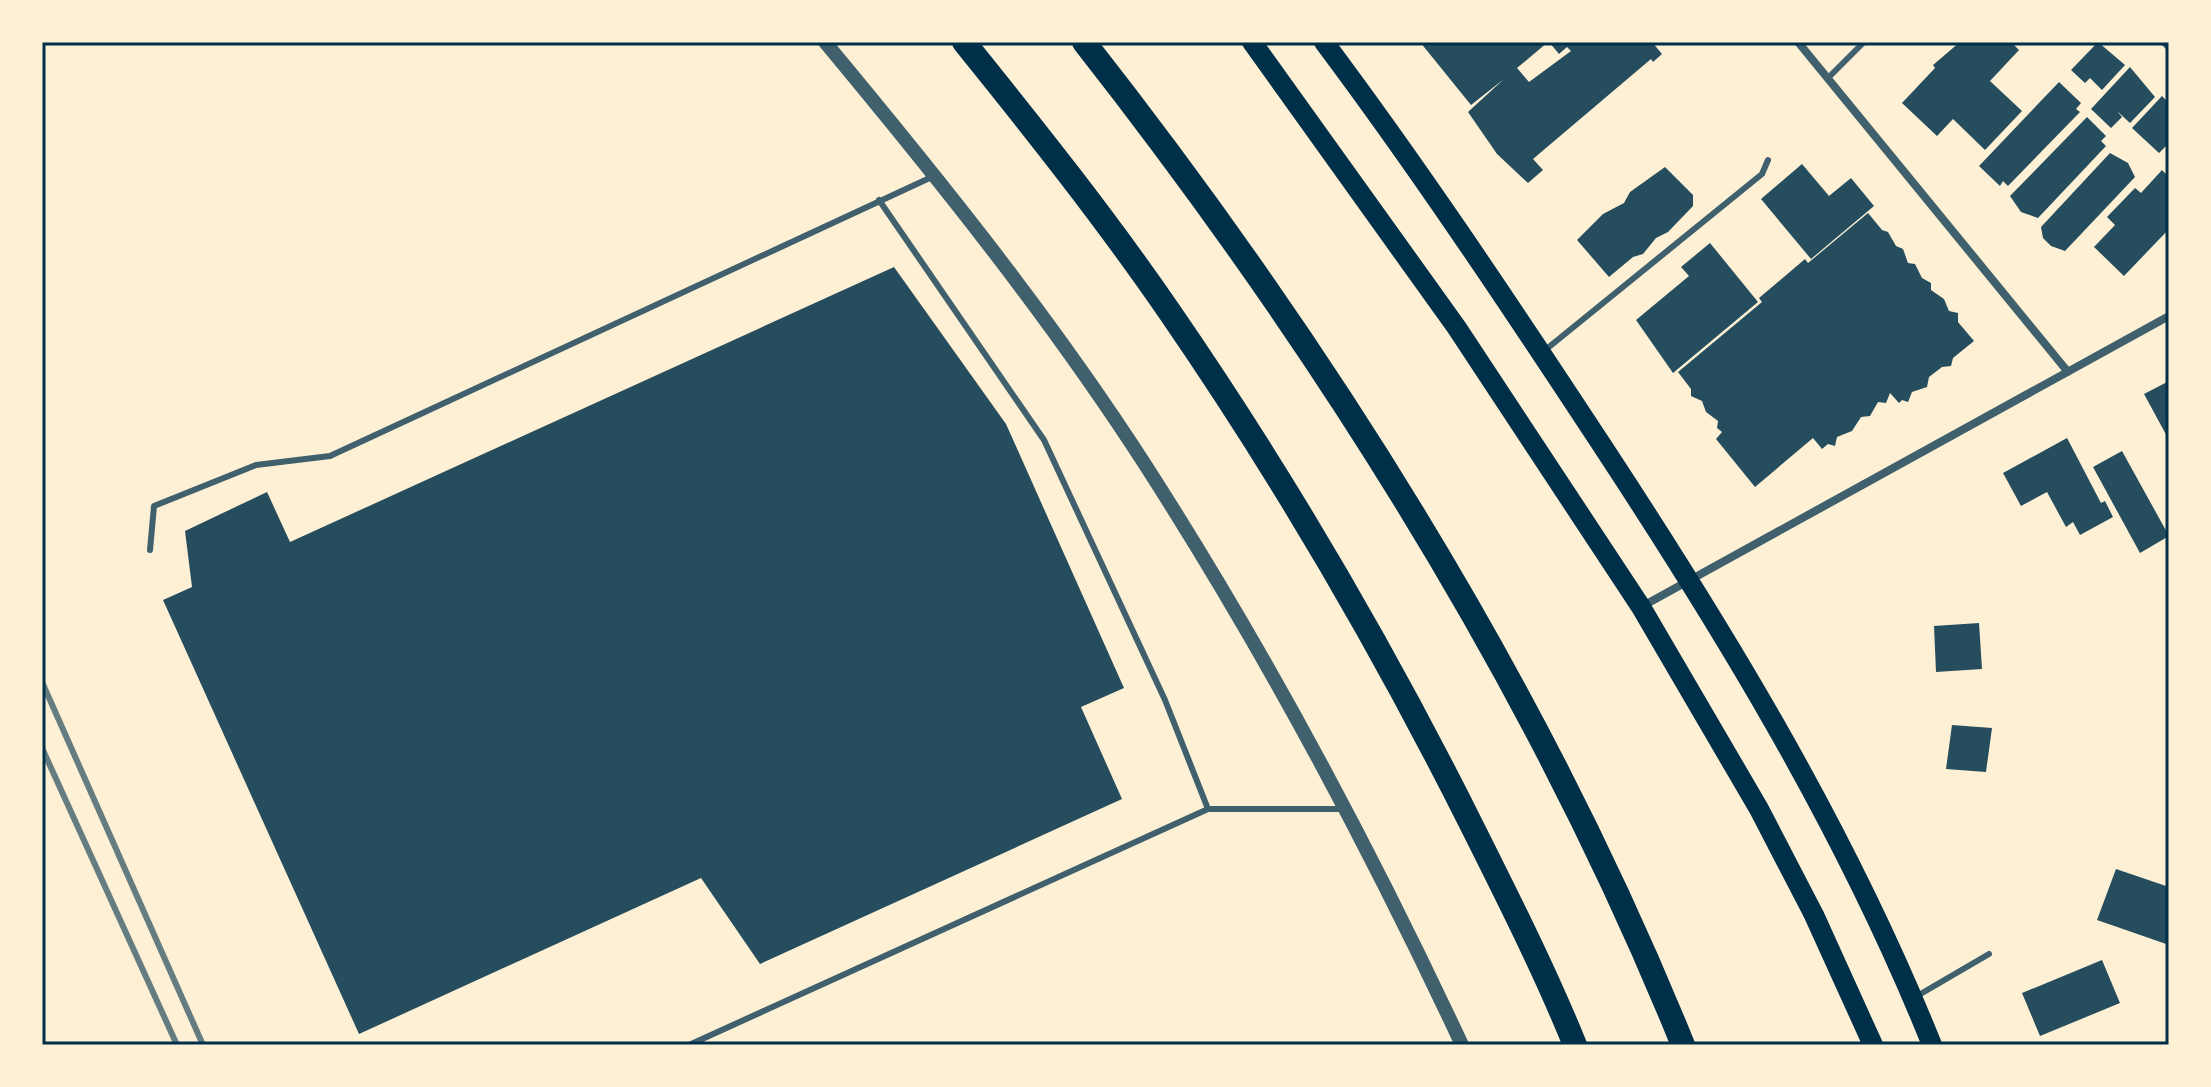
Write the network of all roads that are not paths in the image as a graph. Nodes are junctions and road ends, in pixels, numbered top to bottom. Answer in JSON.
{"nodes":[{"id":1,"x":825,"y":42,"type":"edge"},
{"id":2,"x":964,"y":42,"type":"edge"},
{"id":3,"x":1084,"y":42,"type":"edge"},
{"id":4,"x":1252,"y":42,"type":"edge"},
{"id":5,"x":1324,"y":42,"type":"edge"},
{"id":6,"x":1798,"y":42,"type":"edge"},
{"id":7,"x":1864,"y":42,"type":"edge"},
{"id":8,"x":2163,"y":42,"type":"edge"},
{"id":9,"x":2169,"y":48,"type":"edge"},
{"id":10,"x":1828,"y":78,"type":"junction"},
{"id":11,"x":1768,"y":160,"type":"dead end"},
{"id":12,"x":934,"y":176,"type":"junction"},
{"id":13,"x":879,"y":200,"type":"junction"},
{"id":14,"x":2169,"y":316,"type":"edge"},
{"id":15,"x":1541,"y":353,"type":"junction"},
{"id":16,"x":2068,"y":372,"type":"junction"},
{"id":17,"x":150,"y":550,"type":"dead end"},
{"id":18,"x":1692,"y":580,"type":"junction"},
{"id":19,"x":1641,"y":607,"type":"junction"},
{"id":20,"x":1208,"y":809,"type":"junction"},
{"id":21,"x":1345,"y":809,"type":"junction"},
{"id":22,"x":1989,"y":954,"type":"dead end"},
{"id":23,"x":1913,"y":999,"type":"junction"},
{"id":24,"x":689,"y":1045,"type":"edge"},
{"id":25,"x":1462,"y":1045,"type":"edge"},
{"id":26,"x":1575,"y":1045,"type":"edge"},
{"id":27,"x":1683,"y":1045,"type":"edge"},
{"id":28,"x":1873,"y":1045,"type":"edge"},
{"id":29,"x":1932,"y":1045,"type":"edge"}],
"edges":[{"from":1,"to":12,"type":"street"},
{"from":2,"to":26,"type":"highway"},
{"from":3,"to":27,"type":"highway"},
{"from":4,"to":19,"type":"main road"},
{"from":5,"to":15,"type":"main road"},
{"from":6,"to":10,"type":"street"},
{"from":7,"to":10,"type":"lane"},
{"from":8,"to":9,"type":"lane"},
{"from":10,"to":16,"type":"street"},
{"from":11,"to":15,"type":"lane"},
{"from":12,"to":13,"type":"lane"},
{"from":12,"to":21,"type":"street"},
{"from":13,"to":17,"type":"lane"},
{"from":13,"to":20,"type":"lane"},
{"from":14,"to":16,"type":"street"},
{"from":15,"to":18,"type":"main road"},
{"from":16,"to":18,"type":"street"},
{"from":18,"to":19,"type":"street"},
{"from":18,"to":23,"type":"main road"},
{"from":19,"to":28,"type":"main road"},
{"from":20,"to":21,"type":"lane"},
{"from":20,"to":24,"type":"lane"},
{"from":21,"to":25,"type":"street"},
{"from":22,"to":23,"type":"lane"},
{"from":23,"to":29,"type":"main road"}]}
